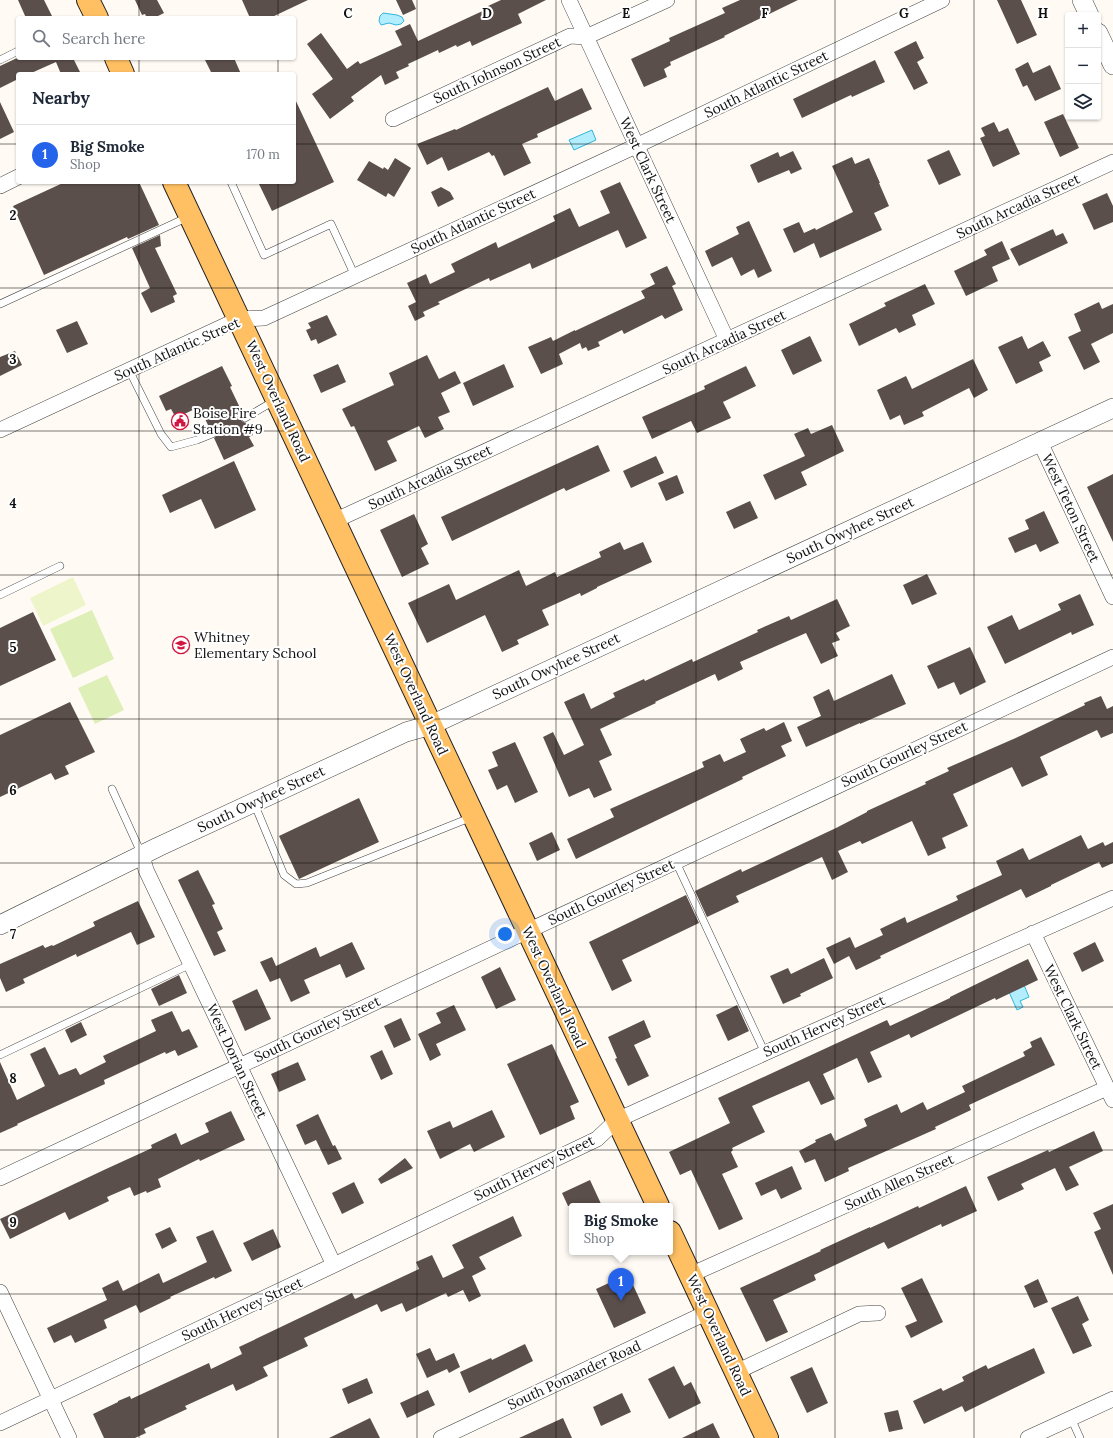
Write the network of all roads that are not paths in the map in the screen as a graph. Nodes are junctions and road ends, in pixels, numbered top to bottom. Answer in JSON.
{"nodes":[{"id":1,"x":569,"y":0,"type":"edge"},
{"id":2,"x":667,"y":0,"type":"edge"},
{"id":3,"x":942,"y":0,"type":"edge"},
{"id":4,"x":1082,"y":0,"type":"edge"},
{"id":5,"x":1088,"y":12,"type":"edge"},
{"id":6,"x":586,"y":37,"type":"junction"},
{"id":7,"x":1101,"y":39,"type":"edge"},
{"id":8,"x":16,"y":53,"type":"edge"},
{"id":9,"x":0,"y":60,"type":"edge"},
{"id":10,"x":117,"y":60,"type":"edge"},
{"id":11,"x":1113,"y":65,"type":"edge"},
{"id":12,"x":122,"y":72,"type":"edge"},
{"id":13,"x":394,"y":119,"type":"dead end"},
{"id":14,"x":636,"y":146,"type":"junction"},
{"id":15,"x":1113,"y":162,"type":"edge"},
{"id":16,"x":16,"y":178,"type":"edge"},
{"id":17,"x":176,"y":184,"type":"edge"},
{"id":18,"x":232,"y":184,"type":"edge"},
{"id":19,"x":0,"y":186,"type":"edge"},
{"id":20,"x":190,"y":216,"type":"junction"},
{"id":21,"x":355,"y":276,"type":"junction"},
{"id":22,"x":0,"y":304,"type":"edge"},
{"id":23,"x":239,"y":319,"type":"junction"},
{"id":24,"x":726,"y":340,"type":"junction"},
{"id":25,"x":129,"y":370,"type":"junction"},
{"id":26,"x":277,"y":399,"type":"junction"},
{"id":27,"x":1113,"y":408,"type":"edge"},
{"id":28,"x":245,"y":418,"type":"dead end"},
{"id":29,"x":0,"y":430,"type":"edge"},
{"id":30,"x":212,"y":434,"type":"dead end"},
{"id":31,"x":1040,"y":442,"type":"junction"},
{"id":32,"x":334,"y":522,"type":"junction"},
{"id":33,"x":60,"y":566,"type":"dead end"},
{"id":34,"x":0,"y":595,"type":"edge"},
{"id":35,"x":1113,"y":597,"type":"edge"},
{"id":36,"x":1113,"y":657,"type":"edge"},
{"id":37,"x":431,"y":725,"type":"junction"},
{"id":38,"x":112,"y":789,"type":"dead end"},
{"id":39,"x":254,"y":803,"type":"junction"},
{"id":40,"x":474,"y":816,"type":"junction"},
{"id":41,"x":142,"y":855,"type":"junction"},
{"id":42,"x":676,"y":862,"type":"junction"},
{"id":43,"x":1113,"y":898,"type":"edge"},
{"id":44,"x":2,"y":922,"type":"edge"},
{"id":45,"x":528,"y":931,"type":"junction"},
{"id":46,"x":1033,"y":933,"type":"junction"},
{"id":47,"x":191,"y":964,"type":"junction"},
{"id":48,"x":765,"y":1053,"type":"junction"},
{"id":49,"x":0,"y":1055,"type":"edge"},
{"id":50,"x":239,"y":1066,"type":"junction"},
{"id":51,"x":1110,"y":1094,"type":"edge"},
{"id":52,"x":617,"y":1120,"type":"junction"},
{"id":53,"x":0,"y":1178,"type":"edge"},
{"id":54,"x":657,"y":1203,"type":"edge"},
{"id":55,"x":673,"y":1238,"type":"edge"},
{"id":56,"x":334,"y":1265,"type":"junction"},
{"id":57,"x":690,"y":1275,"type":"junction"},
{"id":58,"x":0,"y":1292,"type":"edge"},
{"id":59,"x":708,"y":1312,"type":"junction"},
{"id":60,"x":878,"y":1313,"type":"dead end"},
{"id":61,"x":736,"y":1372,"type":"junction"},
{"id":62,"x":1113,"y":1398,"type":"edge"},
{"id":63,"x":51,"y":1399,"type":"junction"},
{"id":64,"x":1071,"y":1418,"type":"junction"},
{"id":65,"x":0,"y":1423,"type":"edge"},
{"id":66,"x":69,"y":1438,"type":"edge"},
{"id":67,"x":441,"y":1438,"type":"edge"},
{"id":68,"x":767,"y":1438,"type":"edge"},
{"id":69,"x":1028,"y":1438,"type":"edge"},
{"id":70,"x":1080,"y":1438,"type":"edge"}],
"edges":[{"from":1,"to":6,"type":"street","name":"West Clark Street"},
{"from":2,"to":6,"type":"street","name":"South Johnson Street"},
{"from":3,"to":14,"type":"street","name":"South Atlantic Street"},
{"from":4,"to":5,"type":"street"},
{"from":6,"to":13,"type":"street","name":"South Johnson Street"},
{"from":6,"to":14,"type":"street","name":"West Clark Street"},
{"from":7,"to":11,"type":"street"},
{"from":8,"to":9,"type":"lane"},
{"from":10,"to":12,"type":"main road"},
{"from":14,"to":21,"type":"street","name":"South Atlantic Street"},
{"from":14,"to":24,"type":"street","name":"West Clark Street"},
{"from":15,"to":24,"type":"street","name":"South Arcadia Street"},
{"from":16,"to":19,"type":"street"},
{"from":17,"to":20,"type":"main road","name":"West Overland Road"},
{"from":18,"to":21,"type":"lane"},
{"from":20,"to":22,"type":"lane"},
{"from":20,"to":23,"type":"main road","name":"West Overland Road"},
{"from":21,"to":23,"type":"street","name":"South Atlantic Street"},
{"from":23,"to":25,"type":"street","name":"South Atlantic Street"},
{"from":23,"to":26,"type":"main road","name":"West Overland Road"},
{"from":24,"to":32,"type":"street","name":"South Arcadia Street"},
{"from":25,"to":29,"type":"street","name":"South Atlantic Street"},
{"from":25,"to":30,"type":"lane"},
{"from":26,"to":28,"type":"lane"},
{"from":26,"to":32,"type":"main road","name":"West Overland Road"},
{"from":27,"to":31,"type":"street","name":"South Owyhee Street"},
{"from":31,"to":35,"type":"street","name":"West Teton Street"},
{"from":31,"to":37,"type":"street","name":"South Owyhee Street"},
{"from":32,"to":37,"type":"main road","name":"West Overland Road"},
{"from":33,"to":34,"type":"lane"},
{"from":36,"to":42,"type":"street","name":"South Gourley Street"},
{"from":37,"to":39,"type":"street","name":"South Owyhee Street"},
{"from":37,"to":40,"type":"main road","name":"West Overland Road"},
{"from":38,"to":41,"type":"lane"},
{"from":39,"to":40,"type":"lane"},
{"from":39,"to":41,"type":"street","name":"South Owyhee Street"},
{"from":40,"to":45,"type":"main road","name":"West Overland Road"},
{"from":41,"to":44,"type":"street","name":"South Owyhee Street"},
{"from":41,"to":47,"type":"street","name":"West Dorian Street"},
{"from":42,"to":45,"type":"street","name":"South Gourley Street"},
{"from":42,"to":48,"type":"lane"},
{"from":43,"to":46,"type":"street","name":"South Hervey Street"},
{"from":45,"to":50,"type":"street","name":"South Gourley Street"},
{"from":45,"to":52,"type":"main road","name":"West Overland Road"},
{"from":46,"to":48,"type":"street","name":"South Hervey Street"},
{"from":46,"to":51,"type":"street","name":"West Clark Street"},
{"from":47,"to":49,"type":"lane"},
{"from":47,"to":50,"type":"street","name":"West Dorian Street"},
{"from":48,"to":52,"type":"street","name":"South Hervey Street"},
{"from":50,"to":53,"type":"street","name":"South Gourley Street"},
{"from":50,"to":56,"type":"street","name":"West Dorian Street"},
{"from":51,"to":57,"type":"street","name":"South Allen Street"},
{"from":52,"to":54,"type":"main road","name":"West Overland Road"},
{"from":52,"to":56,"type":"street","name":"South Hervey Street"},
{"from":55,"to":57,"type":"main road","name":"West Overland Road"},
{"from":56,"to":63,"type":"street","name":"South Hervey Street"},
{"from":57,"to":59,"type":"main road","name":"West Overland Road"},
{"from":58,"to":63,"type":"street"},
{"from":59,"to":61,"type":"main road","name":"West Overland Road"},
{"from":59,"to":67,"type":"street","name":"South Pomander Road"},
{"from":60,"to":61,"type":"street"},
{"from":61,"to":68,"type":"main road","name":"West Overland Road"},
{"from":62,"to":64,"type":"street"},
{"from":63,"to":65,"type":"street","name":"South Hervey Street"},
{"from":63,"to":66,"type":"street"},
{"from":64,"to":69,"type":"street"},
{"from":64,"to":70,"type":"lane"}]}
